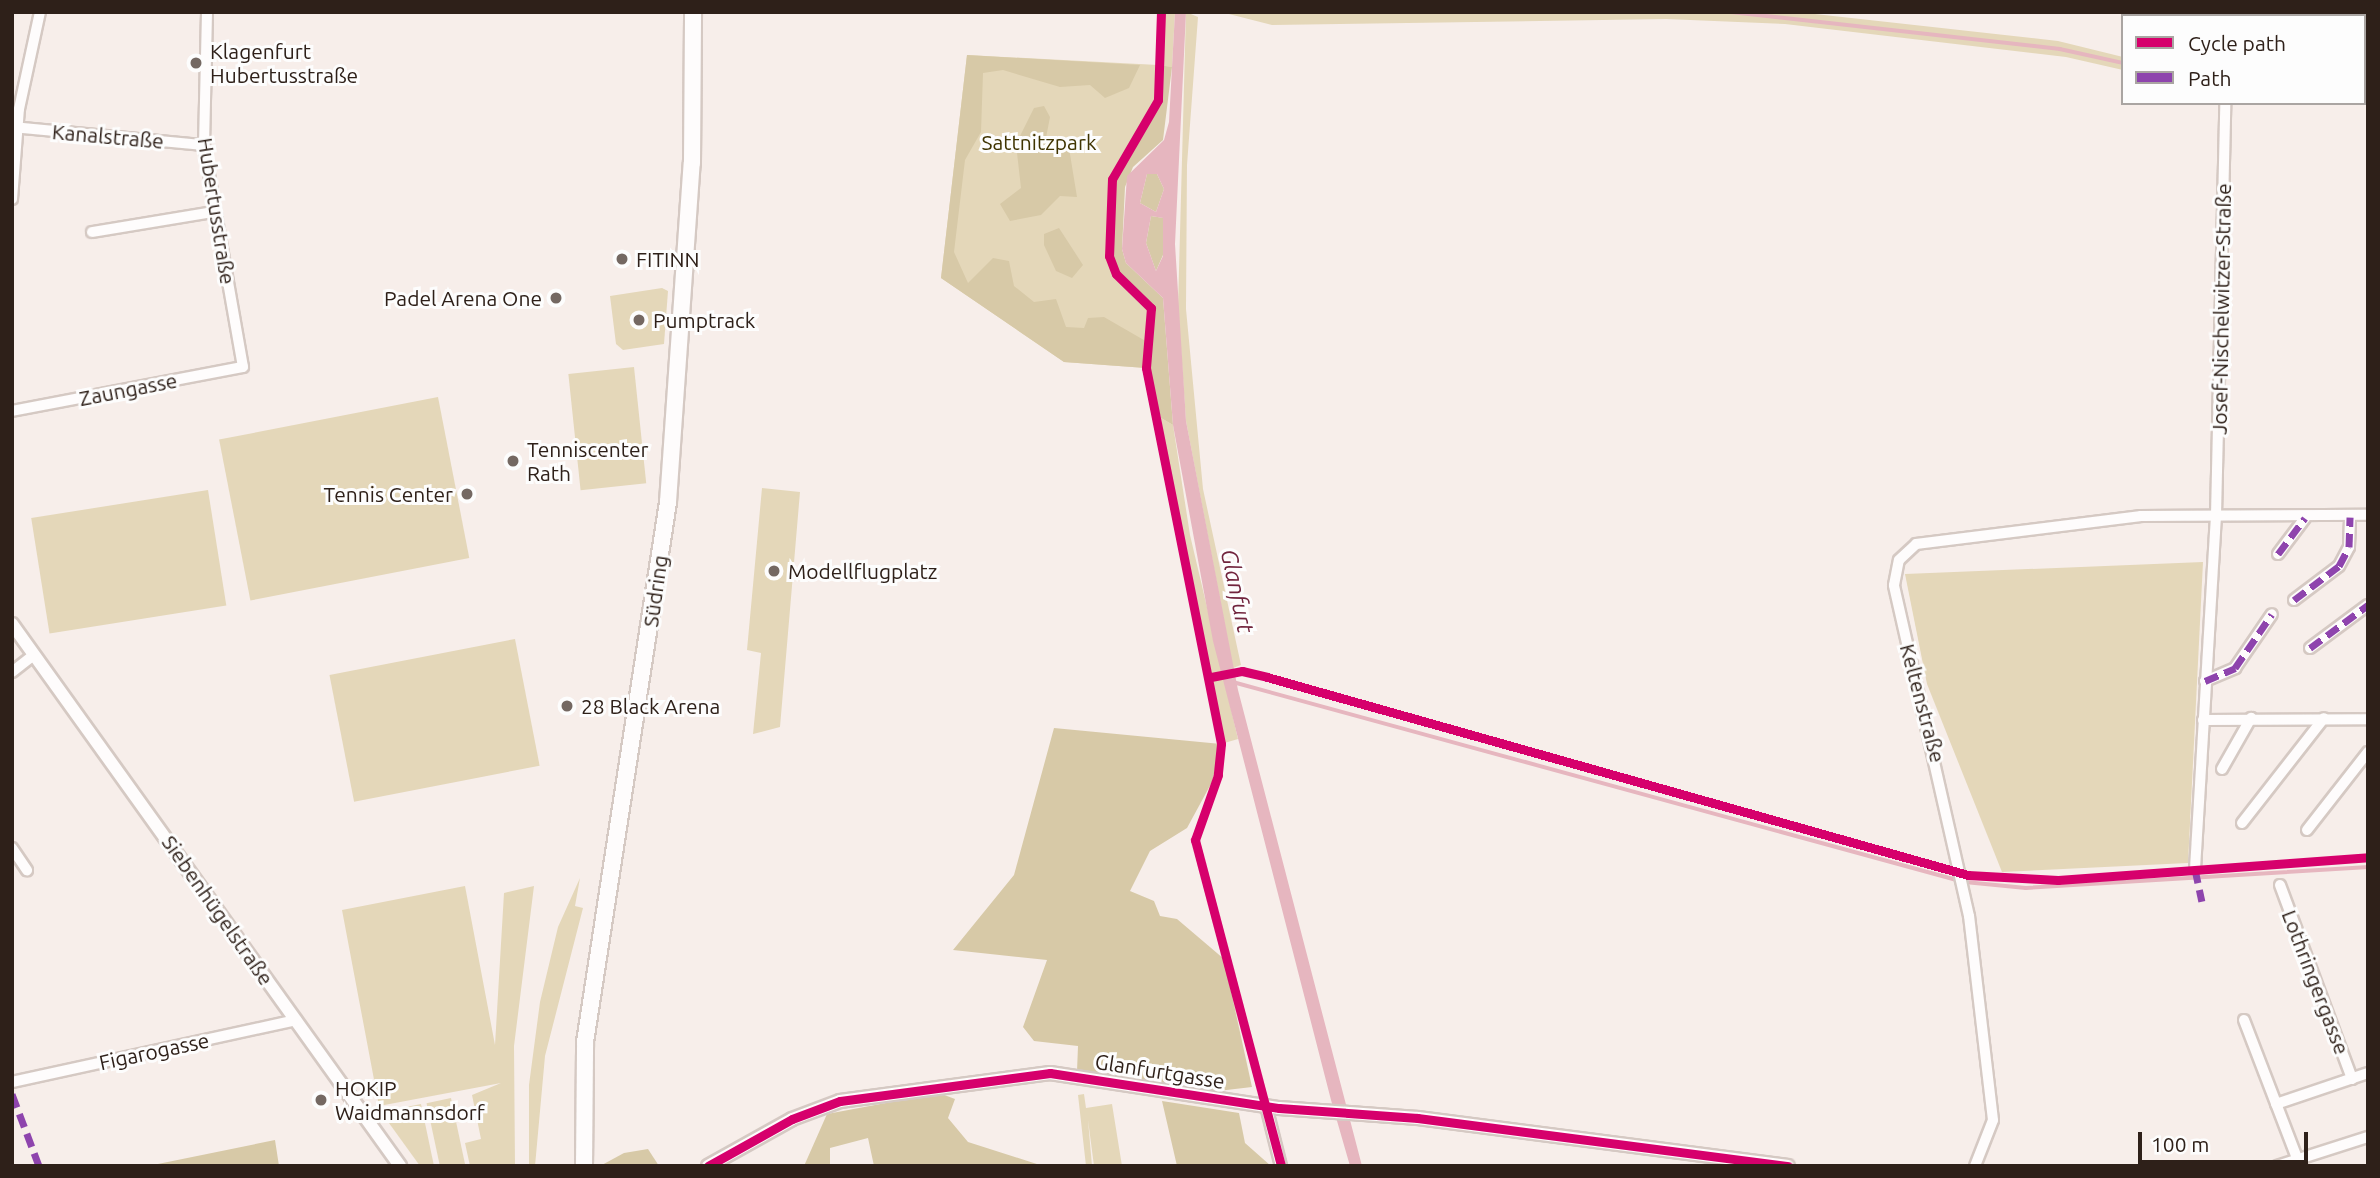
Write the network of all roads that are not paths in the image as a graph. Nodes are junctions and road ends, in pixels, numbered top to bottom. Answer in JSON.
{"nodes":[{"id":1,"x":40,"y":12,"type":"edge"},
{"id":2,"x":206,"y":12,"type":"edge"},
{"id":3,"x":693,"y":12,"type":"edge"},
{"id":4,"x":2225,"y":105,"type":"edge"},
{"id":5,"x":16,"y":128,"type":"edge"},
{"id":6,"x":204,"y":145,"type":"junction"},
{"id":7,"x":12,"y":199,"type":"edge"},
{"id":8,"x":213,"y":212,"type":"junction"},
{"id":9,"x":92,"y":232,"type":"dead end"},
{"id":10,"x":243,"y":367,"type":"joint"},
{"id":11,"x":12,"y":411,"type":"edge"},
{"id":12,"x":2216,"y":515,"type":"junction"},
{"id":13,"x":2368,"y":515,"type":"edge"},
{"id":14,"x":2305,"y":517,"type":"junction"},
{"id":15,"x":2350,"y":517,"type":"junction"},
{"id":16,"x":2278,"y":554,"type":"dead end"},
{"id":17,"x":2294,"y":600,"type":"dead end"},
{"id":18,"x":2368,"y":605,"type":"edge"},
{"id":19,"x":2273,"y":614,"type":"dead end"},
{"id":20,"x":12,"y":624,"type":"edge"},
{"id":21,"x":2310,"y":648,"type":"dead end"},
{"id":22,"x":34,"y":655,"type":"junction"},
{"id":23,"x":12,"y":672,"type":"edge"},
{"id":24,"x":2205,"y":681,"type":"junction"},
{"id":25,"x":2324,"y":718,"type":"junction"},
{"id":26,"x":2251,"y":719,"type":"junction"},
{"id":27,"x":2368,"y":719,"type":"edge"},
{"id":28,"x":2203,"y":720,"type":"junction"},
{"id":29,"x":2368,"y":752,"type":"edge"},
{"id":30,"x":2222,"y":769,"type":"dead end"},
{"id":31,"x":2242,"y":823,"type":"dead end"},
{"id":32,"x":2307,"y":830,"type":"dead end"},
{"id":33,"x":12,"y":848,"type":"edge"},
{"id":34,"x":2195,"y":869,"type":"dead end"},
{"id":35,"x":27,"y":870,"type":"dead end"},
{"id":36,"x":2280,"y":885,"type":"dead end"},
{"id":37,"x":296,"y":1020,"type":"junction"},
{"id":38,"x":2245,"y":1020,"type":"dead end"},
{"id":39,"x":2368,"y":1073,"type":"edge"},
{"id":40,"x":2352,"y":1079,"type":"junction"},
{"id":41,"x":12,"y":1082,"type":"edge"},
{"id":42,"x":2276,"y":1104,"type":"junction"},
{"id":43,"x":1266,"y":1106,"type":"junction"},
{"id":44,"x":2368,"y":1137,"type":"edge"},
{"id":45,"x":2300,"y":1164,"type":"edge"},
{"id":46,"x":400,"y":1166,"type":"edge"},
{"id":47,"x":584,"y":1166,"type":"edge"},
{"id":48,"x":708,"y":1166,"type":"edge"},
{"id":49,"x":1281,"y":1166,"type":"edge"},
{"id":50,"x":1788,"y":1166,"type":"edge"},
{"id":51,"x":1975,"y":1166,"type":"edge"},
{"id":52,"x":2277,"y":1166,"type":"edge"}],
"edges":[{"from":1,"to":5,"type":"street"},
{"from":2,"to":6,"type":"street","name":"Hubertusstraße"},
{"from":3,"to":47,"type":"main road","name":"Südring"},
{"from":4,"to":12,"type":"street","name":"Josef-Nischelwitzer-Straße"},
{"from":5,"to":6,"type":"street","name":"Kanalstraße"},
{"from":5,"to":7,"type":"street"},
{"from":6,"to":8,"type":"street","name":"Hubertusstraße"},
{"from":8,"to":9,"type":"street"},
{"from":8,"to":10,"type":"street","name":"Hubertusstraße"},
{"from":10,"to":11,"type":"street","name":"Zaungasse"},
{"from":12,"to":14,"type":"street","name":"Keltenstraße"},
{"from":12,"to":24,"type":"street"},
{"from":12,"to":51,"type":"street","name":"Keltenstraße"},
{"from":13,"to":15,"type":"street","name":"Keltenstraße"},
{"from":14,"to":15,"type":"street","name":"Keltenstraße"},
{"from":14,"to":16,"type":"street"},
{"from":15,"to":17,"type":"street"},
{"from":18,"to":21,"type":"street"},
{"from":19,"to":24,"type":"street"},
{"from":20,"to":22,"type":"street","name":"Siebenhügelstraße"},
{"from":22,"to":23,"type":"street"},
{"from":22,"to":37,"type":"street","name":"Siebenhügelstraße"},
{"from":24,"to":28,"type":"street"},
{"from":25,"to":26,"type":"street"},
{"from":25,"to":27,"type":"street"},
{"from":25,"to":31,"type":"street"},
{"from":26,"to":28,"type":"street"},
{"from":26,"to":30,"type":"street"},
{"from":28,"to":34,"type":"street"},
{"from":29,"to":32,"type":"street"},
{"from":33,"to":35,"type":"street"},
{"from":36,"to":40,"type":"street","name":"Lothringergasse"},
{"from":37,"to":41,"type":"street","name":"Figarogasse"},
{"from":37,"to":46,"type":"street","name":"Siebenhügelstraße"},
{"from":38,"to":42,"type":"street"},
{"from":39,"to":40,"type":"street"},
{"from":40,"to":42,"type":"street"},
{"from":42,"to":45,"type":"street"},
{"from":43,"to":48,"type":"street","name":"Glanfurtgasse"},
{"from":43,"to":49,"type":"street"},
{"from":43,"to":50,"type":"street","name":"Glanfurtgasse"},
{"from":44,"to":45,"type":"street"},
{"from":45,"to":52,"type":"street"}]}
